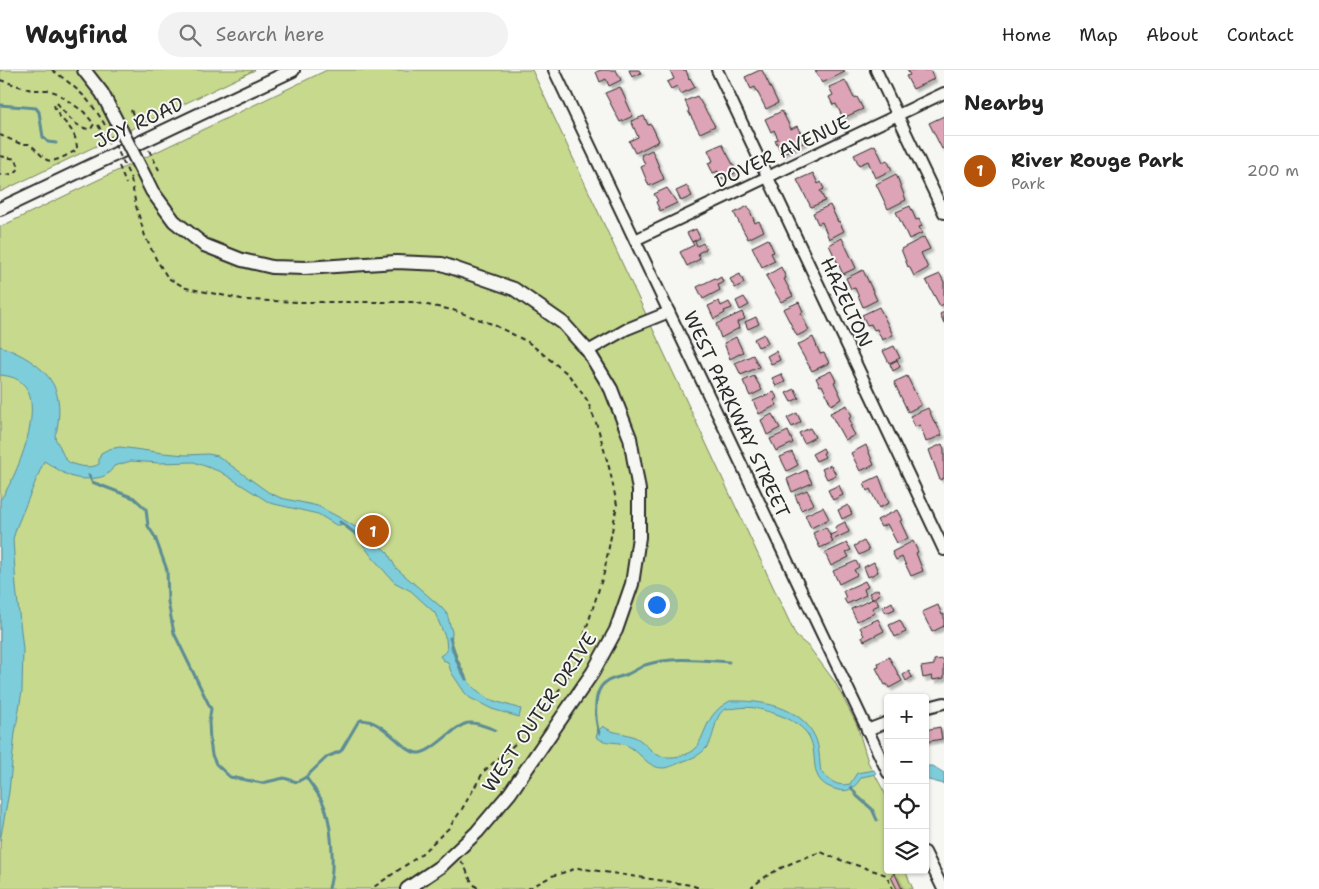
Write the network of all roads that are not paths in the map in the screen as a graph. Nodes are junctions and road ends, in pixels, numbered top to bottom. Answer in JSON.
{"nodes":[{"id":1,"x":84,"y":70,"type":"edge"},
{"id":2,"x":293,"y":70,"type":"edge"},
{"id":3,"x":554,"y":70,"type":"edge"},
{"id":4,"x":717,"y":70,"type":"edge"},
{"id":5,"x":876,"y":70,"type":"edge"},
{"id":6,"x":944,"y":93,"type":"edge"},
{"id":7,"x":897,"y":115,"type":"junction"},
{"id":8,"x":768,"y":178,"type":"junction"},
{"id":9,"x":0,"y":209,"type":"edge"},
{"id":10,"x":944,"y":213,"type":"edge"},
{"id":11,"x":635,"y":240,"type":"junction"},
{"id":12,"x":669,"y":312,"type":"junction"},
{"id":13,"x":588,"y":351,"type":"junction"},
{"id":14,"x":944,"y":550,"type":"edge"},
{"id":15,"x":944,"y":703,"type":"edge"},
{"id":16,"x":929,"y":707,"type":"edge"},
{"id":17,"x":884,"y":724,"type":"edge"},
{"id":18,"x":868,"y":730,"type":"junction"},
{"id":19,"x":884,"y":764,"type":"edge"},
{"id":20,"x":929,"y":860,"type":"edge"},
{"id":21,"x":407,"y":889,"type":"edge"},
{"id":22,"x":943,"y":889,"type":"edge"}],
"edges":[{"from":1,"to":13,"type":"main road","name":"WEST OUTER DRIVE","bridge":true},
{"from":2,"to":9,"type":"main road","name":"JOY ROAD"},
{"from":3,"to":11,"type":"street","name":"WEST PARKWAY STREET"},
{"from":4,"to":8,"type":"street","name":"HAZELTON"},
{"from":5,"to":7,"type":"street"},
{"from":6,"to":7,"type":"street","name":"DOVER AVENUE"},
{"from":7,"to":8,"type":"street","name":"DOVER AVENUE"},
{"from":7,"to":10,"type":"street"},
{"from":8,"to":11,"type":"street","name":"DOVER AVENUE"},
{"from":8,"to":14,"type":"street","name":"HAZELTON"},
{"from":11,"to":12,"type":"street","name":"WEST PARKWAY STREET"},
{"from":12,"to":13,"type":"street"},
{"from":12,"to":18,"type":"street","name":"WEST PARKWAY STREET"},
{"from":13,"to":21,"type":"main road","name":"WEST OUTER DRIVE"},
{"from":15,"to":16,"type":"street"},
{"from":17,"to":18,"type":"street"},
{"from":18,"to":19,"type":"street","name":"WEST PARKWAY STREET"},
{"from":20,"to":22,"type":"street"}]}
